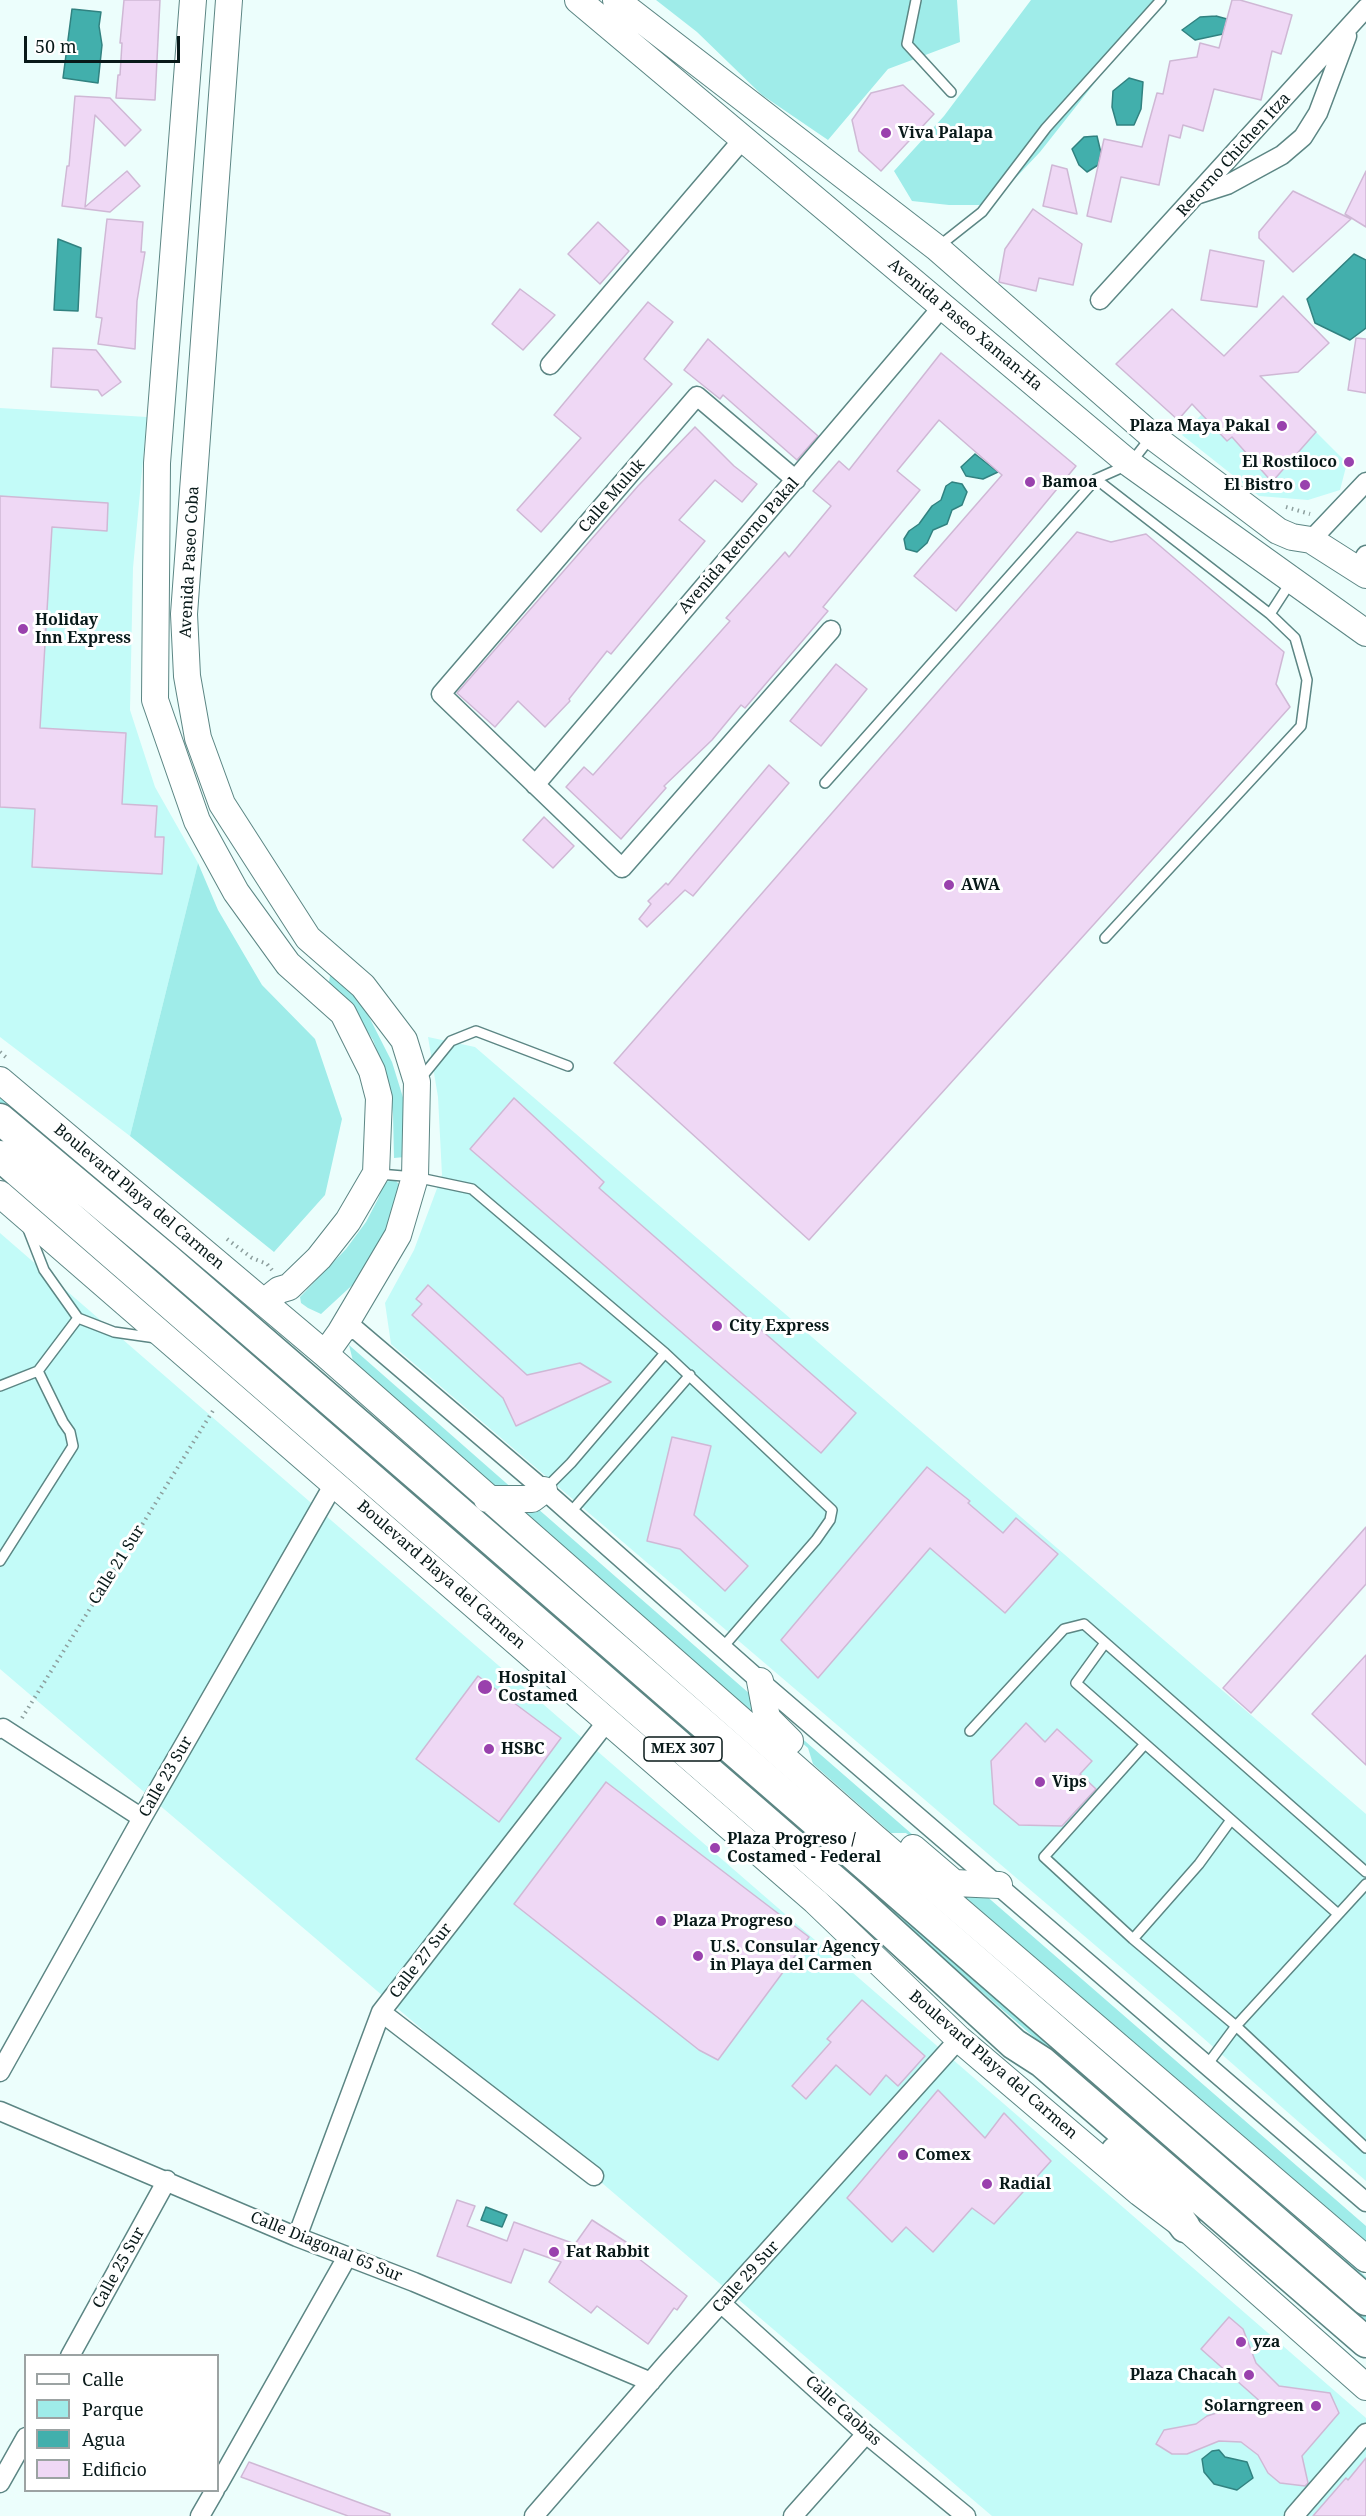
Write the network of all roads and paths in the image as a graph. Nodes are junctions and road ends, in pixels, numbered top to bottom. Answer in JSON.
{"nodes":[{"id":1,"x":193,"y":0,"type":"edge"},
{"id":2,"x":229,"y":0,"type":"edge"},
{"id":3,"x":578,"y":0,"type":"edge"},
{"id":4,"x":616,"y":0,"type":"edge"},
{"id":5,"x":915,"y":0,"type":"edge"},
{"id":6,"x":1161,"y":0,"type":"edge"},
{"id":7,"x":1366,"y":8,"type":"edge"},
{"id":8,"x":1351,"y":26,"type":"junction"},
{"id":9,"x":951,"y":92,"type":"dead end"},
{"id":10,"x":743,"y":139,"type":"junction"},
{"id":11,"x":1198,"y":194,"type":"junction"},
{"id":12,"x":938,"y":248,"type":"junction"},
{"id":13,"x":1100,"y":300,"type":"dead end"},
{"id":14,"x":942,"y":307,"type":"junction"},
{"id":15,"x":550,"y":365,"type":"dead end"},
{"id":16,"x":1152,"y":436,"type":"junction"},
{"id":17,"x":1130,"y":464,"type":"junction"},
{"id":18,"x":1096,"y":479,"type":"junction"},
{"id":19,"x":796,"y":480,"type":"junction"},
{"id":20,"x":1366,"y":482,"type":"edge"},
{"id":21,"x":1311,"y":540,"type":"junction"},
{"id":22,"x":1363,"y":566,"type":"edge"},
{"id":23,"x":1292,"y":580,"type":"junction"},
{"id":24,"x":1270,"y":614,"type":"junction"},
{"id":25,"x":831,"y":630,"type":"dead end"},
{"id":26,"x":1366,"y":633,"type":"edge"},
{"id":27,"x":825,"y":783,"type":"dead end"},
{"id":28,"x":535,"y":785,"type":"junction"},
{"id":29,"x":274,"y":884,"type":"junction"},
{"id":30,"x":236,"y":892,"type":"junction"},
{"id":31,"x":1105,"y":938,"type":"dead end"},
{"id":32,"x":568,"y":1066,"type":"dead end"},
{"id":33,"x":0,"y":1080,"type":"edge"},
{"id":34,"x":417,"y":1082,"type":"junction"},
{"id":35,"x":0,"y":1119,"type":"edge"},
{"id":36,"x":0,"y":1156,"type":"edge"},
{"id":37,"x":376,"y":1173,"type":"junction"},
{"id":38,"x":415,"y":1177,"type":"junction"},
{"id":39,"x":0,"y":1194,"type":"edge"},
{"id":40,"x":21,"y":1212,"type":"junction"},
{"id":41,"x":264,"y":1302,"type":"junction"},
{"id":42,"x":78,"y":1318,"type":"junction"},
{"id":43,"x":340,"y":1333,"type":"junction"},
{"id":44,"x":167,"y":1340,"type":"junction"},
{"id":45,"x":665,"y":1353,"type":"junction"},
{"id":46,"x":324,"y":1354,"type":"junction"},
{"id":47,"x":38,"y":1371,"type":"junction"},
{"id":48,"x":690,"y":1375,"type":"junction"},
{"id":49,"x":0,"y":1386,"type":"edge"},
{"id":50,"x":226,"y":1390,"type":"junction"},
{"id":51,"x":335,"y":1482,"type":"junction"},
{"id":52,"x":544,"y":1490,"type":"junction"},
{"id":53,"x":487,"y":1498,"type":"junction"},
{"id":54,"x":570,"y":1513,"type":"junction"},
{"id":55,"x":0,"y":1561,"type":"edge"},
{"id":56,"x":1105,"y":1643,"type":"junction"},
{"id":57,"x":723,"y":1647,"type":"junction"},
{"id":58,"x":760,"y":1681,"type":"junction"},
{"id":59,"x":608,"y":1720,"type":"junction"},
{"id":60,"x":2,"y":1728,"type":"edge"},
{"id":61,"x":970,"y":1731,"type":"dead end"},
{"id":62,"x":1145,"y":1744,"type":"junction"},
{"id":63,"x":806,"y":1776,"type":"junction"},
{"id":64,"x":142,"y":1818,"type":"junction"},
{"id":65,"x":1231,"y":1820,"type":"junction"},
{"id":66,"x":874,"y":1837,"type":"junction"},
{"id":67,"x":1366,"y":1872,"type":"edge"},
{"id":68,"x":1366,"y":1884,"type":"edge"},
{"id":69,"x":999,"y":1885,"type":"junction"},
{"id":70,"x":1338,"y":1914,"type":"junction"},
{"id":71,"x":1133,"y":1939,"type":"junction"},
{"id":72,"x":381,"y":2012,"type":"junction"},
{"id":73,"x":1236,"y":2026,"type":"junction"},
{"id":74,"x":959,"y":2039,"type":"junction"},
{"id":75,"x":1014,"y":2044,"type":"junction"},
{"id":76,"x":1207,"y":2065,"type":"junction"},
{"id":77,"x":0,"y":2072,"type":"edge"},
{"id":78,"x":0,"y":2111,"type":"edge"},
{"id":79,"x":1366,"y":2148,"type":"edge"},
{"id":80,"x":594,"y":2176,"type":"dead end"},
{"id":81,"x":167,"y":2180,"type":"junction"},
{"id":82,"x":1366,"y":2201,"type":"edge"},
{"id":83,"x":1185,"y":2227,"type":"junction"},
{"id":84,"x":297,"y":2237,"type":"junction"},
{"id":85,"x":346,"y":2257,"type":"junction"},
{"id":86,"x":1366,"y":2259,"type":"edge"},
{"id":87,"x":1366,"y":2300,"type":"edge"},
{"id":88,"x":722,"y":2304,"type":"junction"},
{"id":89,"x":1366,"y":2342,"type":"edge"},
{"id":90,"x":71,"y":2354,"type":"edge"},
{"id":91,"x":651,"y":2382,"type":"junction"},
{"id":92,"x":1366,"y":2386,"type":"edge"},
{"id":93,"x":1366,"y":2433,"type":"edge"},
{"id":94,"x":866,"y":2434,"type":"junction"},
{"id":95,"x":24,"y":2441,"type":"edge"},
{"id":96,"x":0,"y":2483,"type":"edge"},
{"id":97,"x":219,"y":2483,"type":"edge"},
{"id":98,"x":214,"y":2492,"type":"edge"},
{"id":99,"x":200,"y":2516,"type":"edge"},
{"id":100,"x":534,"y":2516,"type":"edge"},
{"id":101,"x":794,"y":2516,"type":"edge"},
{"id":102,"x":966,"y":2516,"type":"edge"},
{"id":103,"x":1294,"y":2516,"type":"edge"}],
"edges":[{"from":1,"to":30,"type":"main road","name":"Avenida Paseo Coba"},
{"from":2,"to":29,"type":"main road","name":"Avenida Paseo Coba"},
{"from":3,"to":10,"type":"main road","name":"Avenida Paseo Xaman-Ha"},
{"from":4,"to":12,"type":"main road"},
{"from":5,"to":9,"type":"lane"},
{"from":6,"to":12,"type":"lane"},
{"from":7,"to":8,"type":"street","name":"Retorno Chichen Itza"},
{"from":8,"to":11,"type":"street","name":"Retorno Chichen Itza"},
{"from":8,"to":11,"type":"street"},
{"from":10,"to":14,"type":"main road","name":"Avenida Paseo Xaman-Ha"},
{"from":10,"to":15,"type":"street"},
{"from":11,"to":13,"type":"street","name":"Retorno Chichen Itza"},
{"from":12,"to":16,"type":"main road"},
{"from":14,"to":17,"type":"main road","name":"Avenida Paseo Xaman-Ha"},
{"from":14,"to":19,"type":"street","name":"Avenida Retorno Pakal"},
{"from":16,"to":17,"type":"lane"},
{"from":16,"to":21,"type":"main road"},
{"from":17,"to":18,"type":"lane"},
{"from":17,"to":23,"type":"main road","name":"Avenida Paseo Xaman-Ha"},
{"from":18,"to":24,"type":"lane"},
{"from":18,"to":27,"type":"lane"},
{"from":19,"to":28,"type":"street","name":"Avenida Retorno Pakal"},
{"from":19,"to":28,"type":"street","name":"Calle Muluk"},
{"from":20,"to":21,"type":"street"},
{"from":21,"to":22,"type":"main road"},
{"from":23,"to":24,"type":"lane"},
{"from":23,"to":26,"type":"main road","name":"Avenida Paseo Xaman-Ha"},
{"from":24,"to":31,"type":"lane"},
{"from":25,"to":28,"type":"street"},
{"from":29,"to":30,"type":"main road"},
{"from":29,"to":34,"type":"main road","name":"Avenida Paseo Coba"},
{"from":30,"to":37,"type":"main road","name":"Avenida Paseo Coba"},
{"from":32,"to":34,"type":"lane"},
{"from":33,"to":41,"type":"main road","name":"Boulevard Playa del Carmen"},
{"from":34,"to":38,"type":"main road","name":"Avenida Paseo Coba"},
{"from":35,"to":87,"type":"highway","number":"MEX 307"},
{"from":36,"to":75,"type":"highway","number":"MEX 307"},
{"from":37,"to":38,"type":"lane"},
{"from":37,"to":41,"type":"main road","name":"Avenida Paseo Coba"},
{"from":38,"to":43,"type":"main road","name":"Avenida Paseo Coba"},
{"from":38,"to":45,"type":"lane"},
{"from":39,"to":40,"type":"main road","name":"Boulevard Playa del Carmen"},
{"from":40,"to":42,"type":"lane"},
{"from":40,"to":44,"type":"main road","name":"Boulevard Playa del Carmen"},
{"from":41,"to":46,"type":"main road","name":"Boulevard Playa del Carmen"},
{"from":42,"to":44,"type":"lane"},
{"from":42,"to":47,"type":"lane"},
{"from":43,"to":46,"type":"main road","name":"Avenida Paseo Coba"},
{"from":43,"to":52,"type":"street"},
{"from":44,"to":50,"type":"main road","name":"Boulevard Playa del Carmen"},
{"from":45,"to":48,"type":"lane"},
{"from":45,"to":52,"type":"lane"},
{"from":46,"to":53,"type":"main road","name":"Boulevard Playa del Carmen"},
{"from":47,"to":49,"type":"lane"},
{"from":47,"to":55,"type":"lane"},
{"from":48,"to":54,"type":"lane"},
{"from":48,"to":57,"type":"lane"},
{"from":50,"to":51,"type":"main road","name":"Boulevard Playa del Carmen"},
{"from":50,"to":60,"type":"path","name":"Calle 21 Sur"},
{"from":51,"to":59,"type":"main road","name":"Boulevard Playa del Carmen"},
{"from":51,"to":64,"type":"street","name":"Calle 23 Sur"},
{"from":52,"to":53,"type":"main road"},
{"from":52,"to":54,"type":"street"},
{"from":53,"to":63,"type":"main road","name":"Boulevard Playa del Carmen"},
{"from":54,"to":57,"type":"street"},
{"from":56,"to":61,"type":"lane"},
{"from":56,"to":62,"type":"lane"},
{"from":56,"to":67,"type":"lane"},
{"from":57,"to":58,"type":"street"},
{"from":58,"to":63,"type":"main road"},
{"from":58,"to":69,"type":"street"},
{"from":59,"to":72,"type":"street","name":"Calle 27 Sur"},
{"from":59,"to":74,"type":"main road","name":"Boulevard Playa del Carmen"},
{"from":60,"to":64,"type":"street"},
{"from":62,"to":65,"type":"lane"},
{"from":62,"to":71,"type":"lane"},
{"from":63,"to":66,"type":"main road","name":"Boulevard Playa del Carmen"},
{"from":64,"to":77,"type":"street","name":"Calle 23 Sur"},
{"from":65,"to":70,"type":"lane"},
{"from":65,"to":71,"type":"lane"},
{"from":66,"to":69,"type":"main road"},
{"from":66,"to":86,"type":"main road","name":"Boulevard Playa del Carmen"},
{"from":68,"to":70,"type":"lane"},
{"from":69,"to":76,"type":"street"},
{"from":70,"to":73,"type":"lane"},
{"from":71,"to":73,"type":"lane"},
{"from":72,"to":80,"type":"street"},
{"from":72,"to":84,"type":"street","name":"Calle 27 Sur"},
{"from":73,"to":76,"type":"lane"},
{"from":73,"to":79,"type":"lane"},
{"from":74,"to":83,"type":"main road","name":"Boulevard Playa del Carmen"},
{"from":74,"to":88,"type":"street","name":"Calle 29 Sur"},
{"from":75,"to":83,"type":"highway"},
{"from":75,"to":89,"type":"highway","number":"MEX 307"},
{"from":76,"to":82,"type":"street"},
{"from":78,"to":81,"type":"street","name":"Calle Diagonal 65 Sur"},
{"from":81,"to":84,"type":"street","name":"Calle Diagonal 65 Sur"},
{"from":81,"to":90,"type":"street","name":"Calle 25 Sur"},
{"from":83,"to":92,"type":"main road","name":"Boulevard Playa del Carmen"},
{"from":84,"to":85,"type":"street","name":"Calle Diagonal 65 Sur"},
{"from":85,"to":91,"type":"street","name":"Calle Diagonal 65 Sur"},
{"from":85,"to":97,"type":"street"},
{"from":88,"to":91,"type":"street","name":"Calle 29 Sur"},
{"from":88,"to":94,"type":"street","name":"Calle Caobas"},
{"from":91,"to":100,"type":"street","name":"Calle 29 Sur"},
{"from":93,"to":103,"type":"street"},
{"from":94,"to":101,"type":"street"},
{"from":94,"to":102,"type":"street","name":"Calle Caobas"},
{"from":95,"to":96,"type":"street"},
{"from":98,"to":99,"type":"street"}]}
